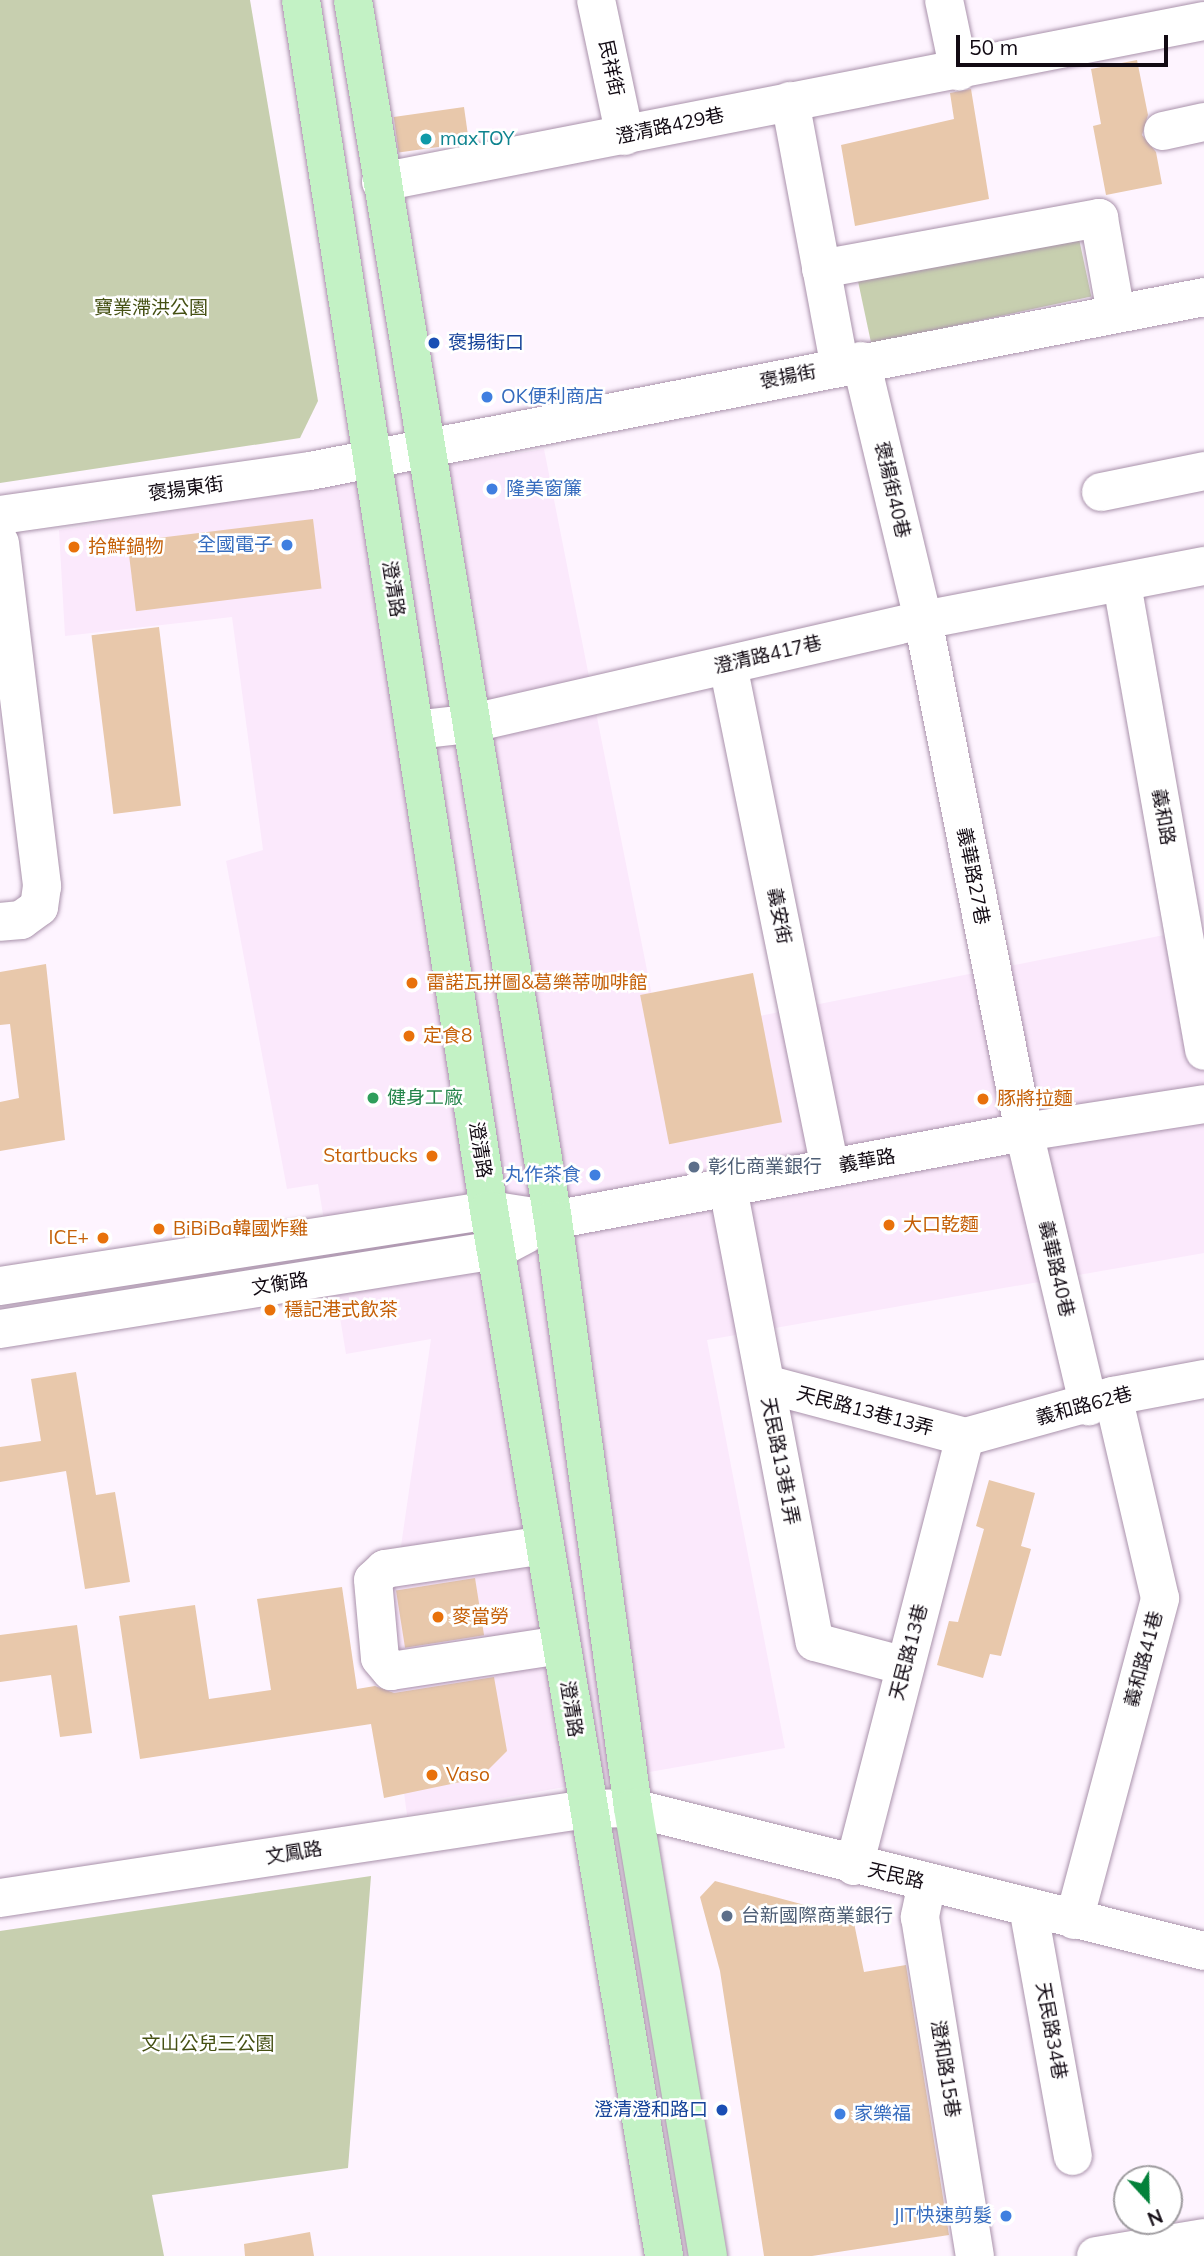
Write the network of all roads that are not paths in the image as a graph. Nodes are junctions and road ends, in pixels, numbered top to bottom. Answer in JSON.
{"nodes":[{"id":1,"x":301,"y":0,"type":"edge"},
{"id":2,"x":353,"y":0,"type":"edge"},
{"id":3,"x":596,"y":0,"type":"edge"},
{"id":4,"x":944,"y":0,"type":"edge"},
{"id":5,"x":1204,"y":21,"type":"edge"},
{"id":6,"x":959,"y":71,"type":"junction"},
{"id":7,"x":790,"y":101,"type":"junction"},
{"id":8,"x":1204,"y":122,"type":"edge"},
{"id":9,"x":1163,"y":131,"type":"dead end"},
{"id":10,"x":625,"y":136,"type":"junction"},
{"id":11,"x":381,"y":182,"type":"junction"},
{"id":12,"x":821,"y":269,"type":"junction"},
{"id":13,"x":1204,"y":297,"type":"edge"},
{"id":14,"x":1116,"y":313,"type":"junction"},
{"id":15,"x":850,"y":364,"type":"junction"},
{"id":16,"x":425,"y":449,"type":"junction"},
{"id":17,"x":372,"y":459,"type":"junction"},
{"id":18,"x":1204,"y":471,"type":"edge"},
{"id":19,"x":1101,"y":492,"type":"dead end"},
{"id":20,"x":0,"y":516,"type":"edge"},
{"id":21,"x":0,"y":543,"type":"edge"},
{"id":22,"x":1204,"y":566,"type":"edge"},
{"id":23,"x":1122,"y":584,"type":"junction"},
{"id":24,"x":923,"y":620,"type":"junction"},
{"id":25,"x":728,"y":665,"type":"junction"},
{"id":26,"x":468,"y":724,"type":"junction"},
{"id":27,"x":415,"y":730,"type":"junction"},
{"id":28,"x":0,"y":922,"type":"edge"},
{"id":29,"x":1204,"y":1051,"type":"edge"},
{"id":30,"x":1204,"y":1104,"type":"edge"},
{"id":31,"x":1024,"y":1132,"type":"junction"},
{"id":32,"x":830,"y":1168,"type":"junction"},
{"id":33,"x":728,"y":1188,"type":"junction"},
{"id":34,"x":489,"y":1210,"type":"junction"},
{"id":35,"x":553,"y":1220,"type":"junction"},
{"id":36,"x":496,"y":1250,"type":"junction"},
{"id":37,"x":0,"y":1286,"type":"edge"},
{"id":38,"x":0,"y":1329,"type":"edge"},
{"id":39,"x":1204,"y":1379,"type":"edge"},
{"id":40,"x":766,"y":1384,"type":"junction"},
{"id":41,"x":1101,"y":1401,"type":"junction"},
{"id":42,"x":965,"y":1437,"type":"junction"},
{"id":43,"x":545,"y":1545,"type":"junction"},
{"id":44,"x":561,"y":1645,"type":"junction"},
{"id":45,"x":905,"y":1666,"type":"junction"},
{"id":46,"x":633,"y":1808,"type":"junction"},
{"id":47,"x":587,"y":1809,"type":"junction"},
{"id":48,"x":854,"y":1866,"type":"junction"},
{"id":49,"x":927,"y":1883,"type":"junction"},
{"id":50,"x":0,"y":1898,"type":"edge"},
{"id":51,"x":1028,"y":1908,"type":"junction"},
{"id":52,"x":1074,"y":1920,"type":"junction"},
{"id":53,"x":1204,"y":1951,"type":"edge"},
{"id":54,"x":1073,"y":2155,"type":"dead end"},
{"id":55,"x":1204,"y":2238,"type":"edge"},
{"id":56,"x":664,"y":2256,"type":"edge"},
{"id":57,"x":708,"y":2256,"type":"edge"},
{"id":58,"x":975,"y":2256,"type":"edge"},
{"id":59,"x":1096,"y":2256,"type":"edge"}],
"edges":[{"from":1,"to":17,"type":"main road","name":"澄清路"},
{"from":2,"to":11,"type":"main road"},
{"from":3,"to":10,"type":"street","name":"民祥街"},
{"from":4,"to":6,"type":"street"},
{"from":5,"to":6,"type":"street","name":"澄清路429巷"},
{"from":6,"to":7,"type":"street","name":"澄清路429巷"},
{"from":7,"to":10,"type":"street","name":"澄清路429巷"},
{"from":7,"to":12,"type":"street","name":"褒揚街40巷"},
{"from":8,"to":9,"type":"street"},
{"from":10,"to":11,"type":"street","name":"澄清路429巷"},
{"from":11,"to":16,"type":"main road"},
{"from":12,"to":14,"type":"street"},
{"from":12,"to":15,"type":"street","name":"褒揚街40巷"},
{"from":13,"to":14,"type":"street","name":"褒揚街"},
{"from":14,"to":15,"type":"street","name":"褒揚街"},
{"from":15,"to":16,"type":"street","name":"褒揚街"},
{"from":15,"to":24,"type":"street","name":"褒揚街40巷"},
{"from":16,"to":17,"type":"street","name":"褒揚街"},
{"from":16,"to":26,"type":"main road"},
{"from":17,"to":20,"type":"street","name":"褒揚東街"},
{"from":17,"to":27,"type":"main road","name":"澄清路"},
{"from":18,"to":19,"type":"street"},
{"from":21,"to":28,"type":"street"},
{"from":22,"to":23,"type":"street","name":"澄清路417巷"},
{"from":23,"to":24,"type":"street","name":"澄清路417巷"},
{"from":23,"to":29,"type":"street","name":"義和路"},
{"from":24,"to":25,"type":"street","name":"澄清路417巷"},
{"from":24,"to":31,"type":"street","name":"義華路27巷"},
{"from":25,"to":26,"type":"street","name":"澄清路417巷"},
{"from":25,"to":32,"type":"street","name":"義安街"},
{"from":26,"to":27,"type":"street","name":"澄清路417巷"},
{"from":26,"to":35,"type":"main road"},
{"from":27,"to":34,"type":"main road","name":"澄清路"},
{"from":30,"to":31,"type":"street","name":"義華路"},
{"from":31,"to":32,"type":"street","name":"義華路"},
{"from":31,"to":41,"type":"street","name":"義華路40巷"},
{"from":32,"to":33,"type":"street","name":"義華路"},
{"from":33,"to":35,"type":"street","name":"義華路"},
{"from":33,"to":40,"type":"street","name":"天民路13巷1弄"},
{"from":34,"to":35,"type":"street","name":"義華路"},
{"from":34,"to":36,"type":"main road","name":"澄清路"},
{"from":34,"to":37,"type":"street"},
{"from":35,"to":36,"type":"street","name":"文衡路"},
{"from":35,"to":46,"type":"main road"},
{"from":36,"to":38,"type":"street","name":"文衡路"},
{"from":36,"to":43,"type":"main road","name":"澄清路"},
{"from":39,"to":41,"type":"street","name":"義和路62巷"},
{"from":40,"to":42,"type":"street","name":"天民路13巷13弄"},
{"from":40,"to":45,"type":"street","name":"天民路13巷1弄"},
{"from":41,"to":42,"type":"street","name":"義和路62巷"},
{"from":41,"to":52,"type":"street","name":"義和路41巷"},
{"from":42,"to":45,"type":"street","name":"天民路13巷"},
{"from":43,"to":44,"type":"main road","name":"澄清路"},
{"from":43,"to":44,"type":"street"},
{"from":44,"to":47,"type":"main road","name":"澄清路"},
{"from":45,"to":48,"type":"street","name":"天民路13巷"},
{"from":46,"to":47,"type":"street","name":"天民路"},
{"from":46,"to":48,"type":"street","name":"天民路"},
{"from":46,"to":57,"type":"main road"},
{"from":47,"to":50,"type":"street","name":"文鳳路"},
{"from":47,"to":56,"type":"main road","name":"澄清路"},
{"from":48,"to":49,"type":"street","name":"天民路"},
{"from":49,"to":51,"type":"street","name":"天民路"},
{"from":49,"to":58,"type":"street","name":"澄和路15巷"},
{"from":51,"to":52,"type":"street","name":"天民路"},
{"from":51,"to":54,"type":"street","name":"天民路34巷"},
{"from":52,"to":53,"type":"street","name":"天民路"},
{"from":55,"to":59,"type":"street"}]}
